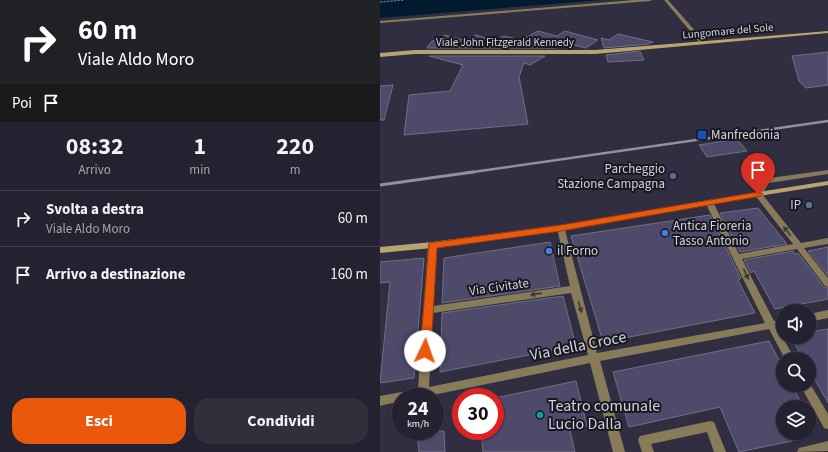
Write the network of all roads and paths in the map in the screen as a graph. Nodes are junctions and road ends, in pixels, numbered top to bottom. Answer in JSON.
{"nodes":[{"id":1,"x":404,"y":0,"type":"edge"},
{"id":2,"x":650,"y":0,"type":"edge"},
{"id":3,"x":666,"y":0,"type":"edge"},
{"id":4,"x":380,"y":2,"type":"edge"},
{"id":5,"x":380,"y":22,"type":"edge"},
{"id":6,"x":828,"y":32,"type":"edge"},
{"id":7,"x":703,"y":43,"type":"junction"},
{"id":8,"x":630,"y":49,"type":"joint"},
{"id":9,"x":380,"y":55,"type":"edge"},
{"id":10,"x":828,"y":172,"type":"edge"},
{"id":11,"x":828,"y":183,"type":"edge"},
{"id":12,"x":758,"y":194,"type":"junction"},
{"id":13,"x":709,"y":202,"type":"junction"},
{"id":14,"x":561,"y":228,"type":"junction"},
{"id":15,"x":828,"y":241,"type":"edge"},
{"id":16,"x":432,"y":245,"type":"junction"},
{"id":17,"x":799,"y":247,"type":"junction"},
{"id":18,"x":380,"y":250,"type":"edge"},
{"id":19,"x":738,"y":257,"type":"junction"},
{"id":20,"x":828,"y":284,"type":"edge"},
{"id":21,"x":575,"y":289,"type":"junction"},
{"id":22,"x":428,"y":310,"type":"junction"},
{"id":23,"x":828,"y":314,"type":"edge"},
{"id":24,"x":816,"y":317,"type":"edge"},
{"id":25,"x":776,"y":324,"type":"edge"},
{"id":26,"x":770,"y":325,"type":"junction"},
{"id":27,"x":786,"y":352,"type":"edge"},
{"id":28,"x":594,"y":358,"type":"junction"},
{"id":29,"x":423,"y":388,"type":"edge"},
{"id":30,"x":443,"y":388,"type":"edge"},
{"id":31,"x":809,"y":392,"type":"edge"},
{"id":32,"x":392,"y":398,"type":"edge"},
{"id":33,"x":380,"y":401,"type":"edge"},
{"id":34,"x":828,"y":424,"type":"edge"},
{"id":35,"x":828,"y":446,"type":"edge"},
{"id":36,"x":619,"y":452,"type":"edge"},
{"id":37,"x":648,"y":452,"type":"edge"},
{"id":38,"x":720,"y":452,"type":"edge"},
{"id":39,"x":803,"y":452,"type":"edge"}],
"edges":[{"from":1,"to":4,"type":"path"},
{"from":2,"to":5,"type":"street"},
{"from":3,"to":7,"type":"street"},
{"from":6,"to":7,"type":"street","name":"Lungomare del Sole"},
{"from":7,"to":8,"type":"street","name":"Lungomare del Sole"},
{"from":8,"to":9,"type":"street","name":"Viale John Fitzgerald Kennedy"},
{"from":10,"to":12,"type":"street"},
{"from":11,"to":12,"type":"street"},
{"from":12,"to":13,"type":"street"},
{"from":17,"to":12,"type":"street","one_way":true},
{"from":13,"to":14,"type":"street"},
{"from":13,"to":19,"type":"street"},
{"from":14,"to":16,"type":"street"},
{"from":14,"to":21,"type":"street"},
{"from":15,"to":17,"type":"street"},
{"from":16,"to":18,"type":"street"},
{"from":16,"to":22,"type":"street"},
{"from":17,"to":19,"type":"street"},
{"from":17,"to":20,"type":"street"},
{"from":19,"to":26,"type":"street","one_way":true},
{"from":21,"to":22,"type":"street","name":"Via Civitate","one_way":true},
{"from":21,"to":28,"type":"street","one_way":true},
{"from":22,"to":29,"type":"street"},
{"from":23,"to":24,"type":"street"},
{"from":25,"to":26,"type":"street","name":"Via della Croce"},
{"from":26,"to":27,"type":"street"},
{"from":26,"to":28,"type":"street","name":"Via della Croce"},
{"from":28,"to":30,"type":"street","name":"Via della Croce"},
{"from":28,"to":36,"type":"street"},
{"from":31,"to":34,"type":"street"},
{"from":32,"to":33,"type":"street","name":"Via della Croce"},
{"from":35,"to":39,"type":"street"},
{"from":37,"to":38,"type":"street"}]}
